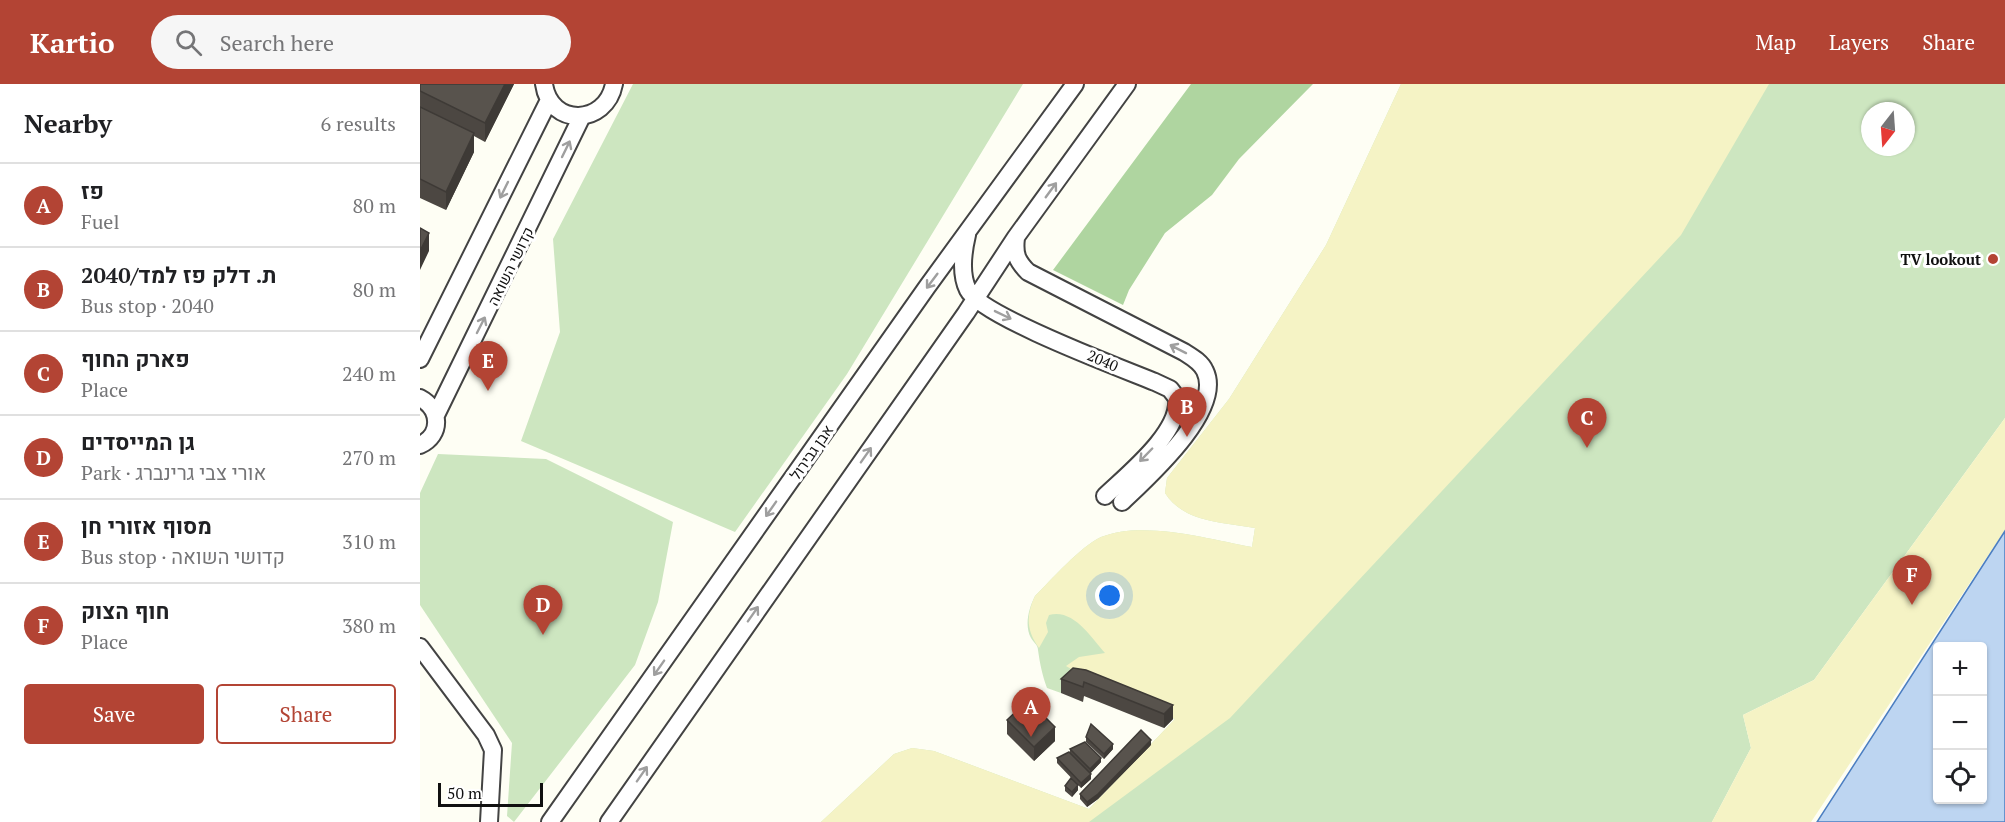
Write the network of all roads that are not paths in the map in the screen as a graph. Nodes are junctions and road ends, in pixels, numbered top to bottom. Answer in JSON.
{"nodes":[{"id":1,"x":614,"y":84,"type":"edge"},
{"id":2,"x":1075,"y":84,"type":"edge"},
{"id":3,"x":1127,"y":84,"type":"edge"},
{"id":4,"x":546,"y":92,"type":"edge"},
{"id":5,"x":582,"y":116,"type":"junction"},
{"id":6,"x":967,"y":234,"type":"junction"},
{"id":7,"x":1016,"y":237,"type":"junction"},
{"id":8,"x":975,"y":299,"type":"junction"},
{"id":9,"x":420,"y":359,"type":"edge"},
{"id":10,"x":420,"y":398,"type":"edge"},
{"id":11,"x":436,"y":415,"type":"junction"},
{"id":12,"x":422,"y":447,"type":"edge"},
{"id":13,"x":1105,"y":496,"type":"dead end"},
{"id":14,"x":1122,"y":502,"type":"dead end"},
{"id":15,"x":420,"y":647,"type":"edge"},
{"id":16,"x":489,"y":822,"type":"edge"},
{"id":17,"x":550,"y":822,"type":"edge"},
{"id":18,"x":609,"y":822,"type":"edge"}],
"edges":[{"from":1,"to":5,"type":"street"},
{"from":2,"to":6,"type":"street","name":"אבן גבירול"},
{"from":7,"to":3,"type":"street","one_way":true},
{"from":4,"to":5,"type":"street"},
{"from":4,"to":9,"type":"street","one_way":true},
{"from":11,"to":5,"type":"street","name":"קדושי השואה","one_way":true},
{"from":6,"to":8,"type":"street"},
{"from":6,"to":17,"type":"street","name":"אבן גבירול","one_way":true},
{"from":7,"to":8,"type":"street"},
{"from":14,"to":7,"type":"street","one_way":true},
{"from":8,"to":13,"type":"street","name":"2040","one_way":true},
{"from":18,"to":8,"type":"street","one_way":true},
{"from":10,"to":11,"type":"street"},
{"from":11,"to":12,"type":"street","name":"קדושי השואה"},
{"from":15,"to":16,"type":"street"}]}
